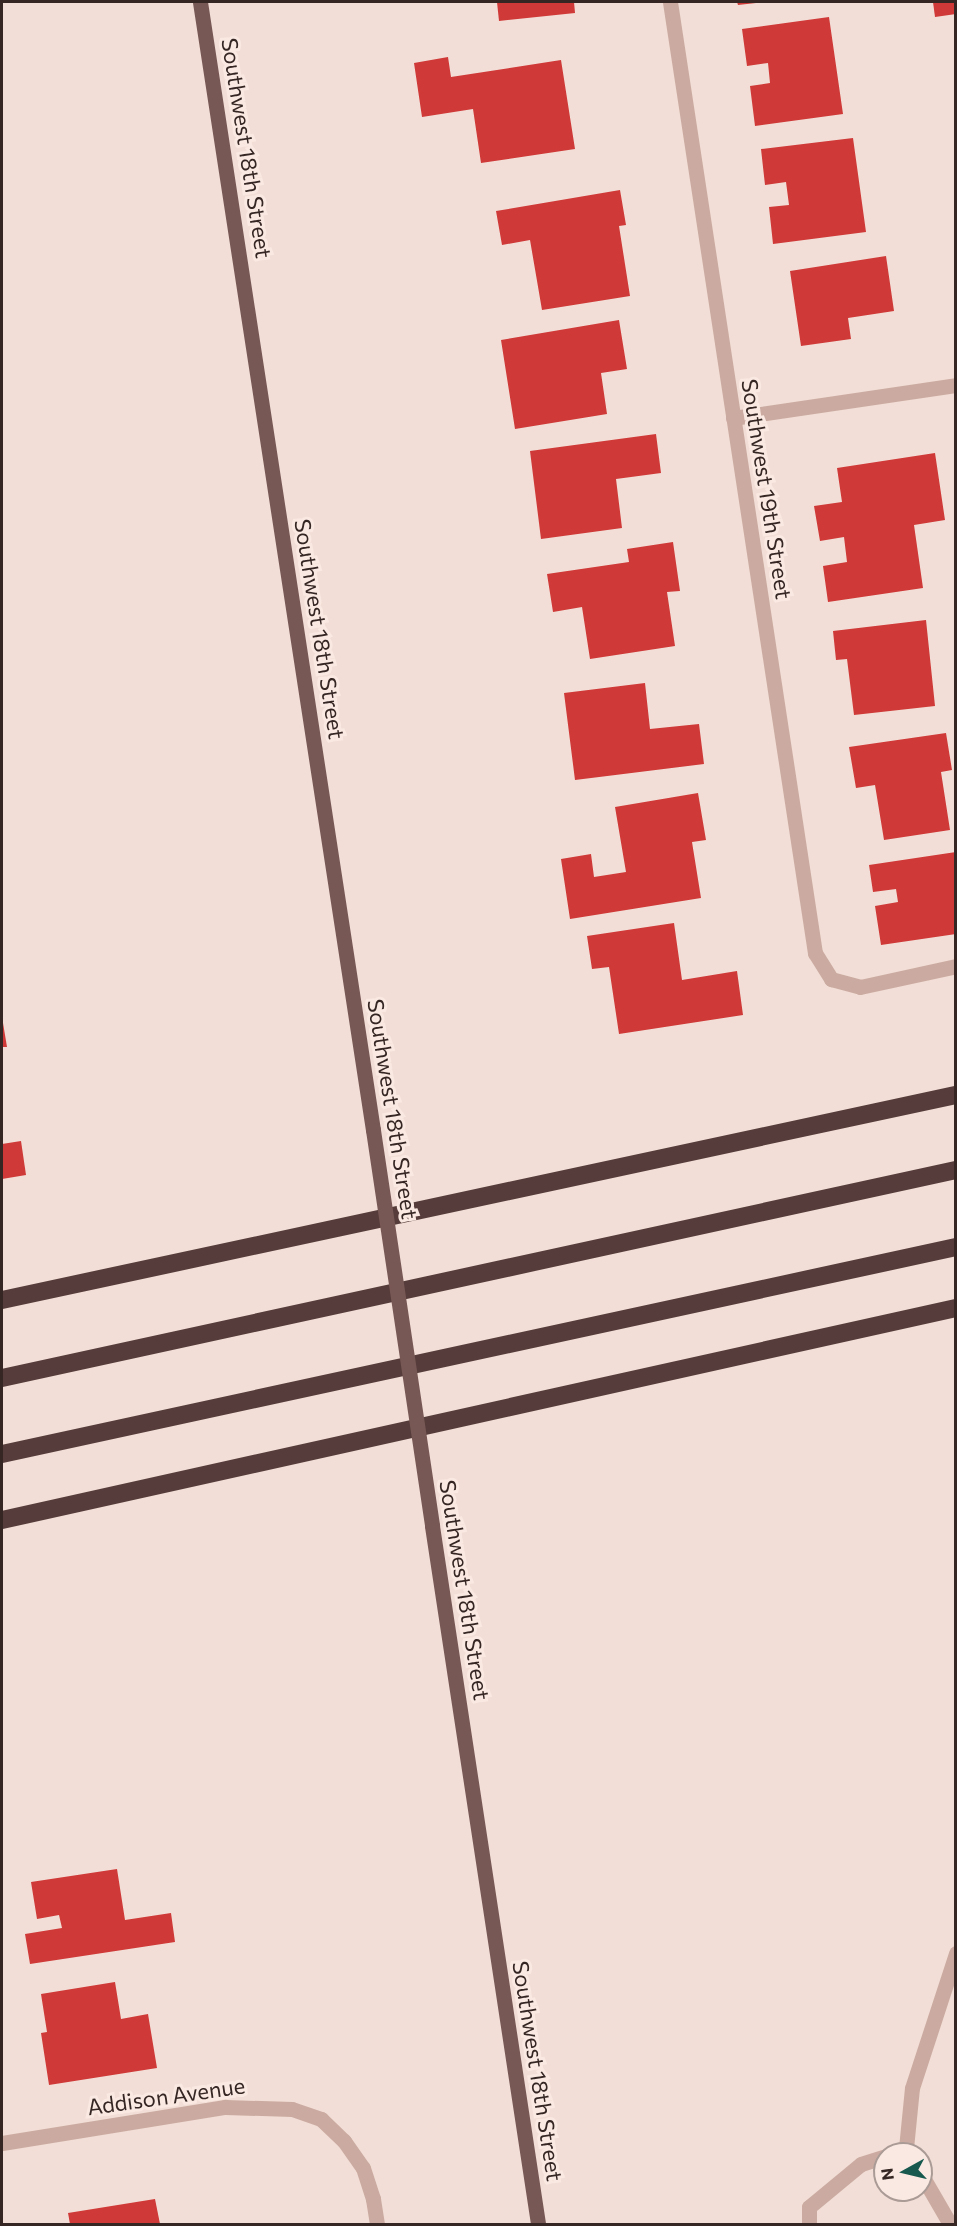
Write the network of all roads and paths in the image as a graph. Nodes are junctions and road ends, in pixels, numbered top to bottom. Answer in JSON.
{"nodes":[{"id":1,"x":200,"y":2,"type":"edge"},
{"id":2,"x":670,"y":2,"type":"edge"},
{"id":3,"x":956,"y":385,"type":"edge"},
{"id":4,"x":733,"y":418,"type":"junction"},
{"id":5,"x":956,"y":966,"type":"edge"},
{"id":6,"x":956,"y":1095,"type":"edge"},
{"id":7,"x":956,"y":1170,"type":"edge"},
{"id":8,"x":956,"y":1246,"type":"edge"},
{"id":9,"x":2,"y":1300,"type":"edge"},
{"id":10,"x":956,"y":1308,"type":"edge"},
{"id":11,"x":2,"y":1378,"type":"edge"},
{"id":12,"x":2,"y":1454,"type":"edge"},
{"id":13,"x":2,"y":1520,"type":"edge"},
{"id":14,"x":956,"y":1953,"type":"edge"},
{"id":15,"x":909,"y":2142,"type":"edge"},
{"id":16,"x":2,"y":2143,"type":"edge"},
{"id":17,"x":873,"y":2160,"type":"edge"},
{"id":18,"x":933,"y":2195,"type":"edge"},
{"id":19,"x":377,"y":2224,"type":"edge"},
{"id":20,"x":538,"y":2224,"type":"edge"},
{"id":21,"x":810,"y":2224,"type":"edge"},
{"id":22,"x":950,"y":2224,"type":"edge"}],
"edges":[{"from":1,"to":20,"type":"main road","name":"Southwest 18th Street","bridge":true},
{"from":2,"to":4,"type":"street","name":"Southwest 19th Street"},
{"from":3,"to":4,"type":"street"},
{"from":4,"to":5,"type":"street","name":"Southwest 19th Street"},
{"from":6,"to":9,"type":"highway"},
{"from":7,"to":11,"type":"highway"},
{"from":8,"to":12,"type":"highway"},
{"from":10,"to":13,"type":"highway"},
{"from":14,"to":15,"type":"street"},
{"from":16,"to":19,"type":"street","name":"Addison Avenue"},
{"from":17,"to":21,"type":"street"},
{"from":18,"to":22,"type":"street"}]}
